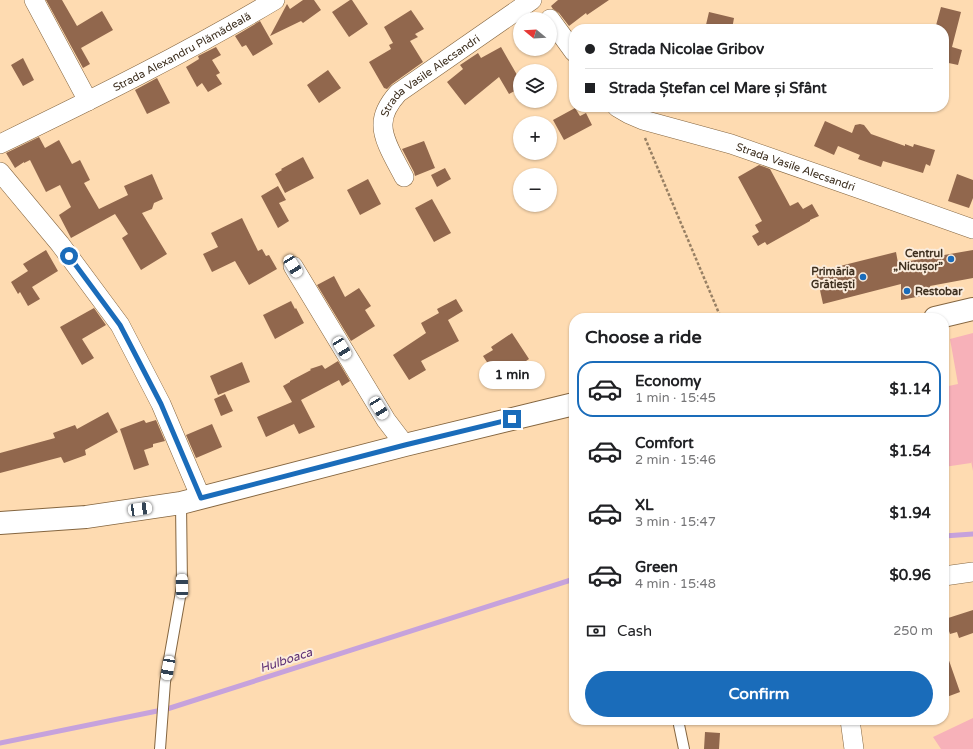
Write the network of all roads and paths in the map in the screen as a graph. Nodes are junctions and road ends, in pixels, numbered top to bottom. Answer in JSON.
{"nodes":[{"id":1,"x":34,"y":0,"type":"edge"},
{"id":2,"x":275,"y":0,"type":"edge"},
{"id":3,"x":532,"y":0,"type":"edge"},
{"id":4,"x":536,"y":0,"type":"edge"},
{"id":5,"x":545,"y":12,"type":"edge"},
{"id":6,"x":557,"y":29,"type":"edge"},
{"id":7,"x":569,"y":45,"type":"edge"},
{"id":8,"x":88,"y":101,"type":"junction"},
{"id":9,"x":626,"y":112,"type":"edge"},
{"id":10,"x":637,"y":117,"type":"junction"},
{"id":11,"x":0,"y":144,"type":"edge"},
{"id":12,"x":0,"y":172,"type":"edge"},
{"id":13,"x":404,"y":177,"type":"dead end"},
{"id":14,"x":973,"y":229,"type":"edge"},
{"id":15,"x":293,"y":266,"type":"dead end"},
{"id":16,"x":973,"y":309,"type":"edge"},
{"id":17,"x":719,"y":313,"type":"edge"},
{"id":18,"x":949,"y":315,"type":"edge"},
{"id":19,"x":569,"y":405,"type":"edge"},
{"id":20,"x":405,"y":445,"type":"junction"},
{"id":21,"x":191,"y":501,"type":"junction"},
{"id":22,"x":0,"y":522,"type":"edge"},
{"id":23,"x":973,"y":572,"type":"edge"},
{"id":24,"x":949,"y":575,"type":"edge"},
{"id":25,"x":679,"y":725,"type":"edge"},
{"id":26,"x":851,"y":725,"type":"edge"},
{"id":27,"x":160,"y":749,"type":"edge"},
{"id":28,"x":684,"y":749,"type":"edge"},
{"id":29,"x":854,"y":749,"type":"edge"}],
"edges":[{"from":1,"to":8,"type":"street"},
{"from":2,"to":8,"type":"street","name":"Strada Alexandru Plămădeală"},
{"from":3,"to":13,"type":"street","name":"Strada Vasile Alecsandri"},
{"from":4,"to":5,"type":"street"},
{"from":6,"to":7,"type":"street"},
{"from":8,"to":11,"type":"street","name":"Strada Alexandru Plămădeală"},
{"from":9,"to":10,"type":"street","name":"Strada Vasile Alecsandri"},
{"from":10,"to":14,"type":"street","name":"Strada Vasile Alecsandri"},
{"from":10,"to":17,"type":"path"},
{"from":12,"to":21,"type":"street"},
{"from":15,"to":20,"type":"street"},
{"from":16,"to":18,"type":"street"},
{"from":19,"to":20,"type":"street"},
{"from":20,"to":21,"type":"street"},
{"from":21,"to":22,"type":"street"},
{"from":21,"to":27,"type":"lane"},
{"from":23,"to":24,"type":"street"},
{"from":25,"to":28,"type":"lane"},
{"from":26,"to":29,"type":"street"}]}
